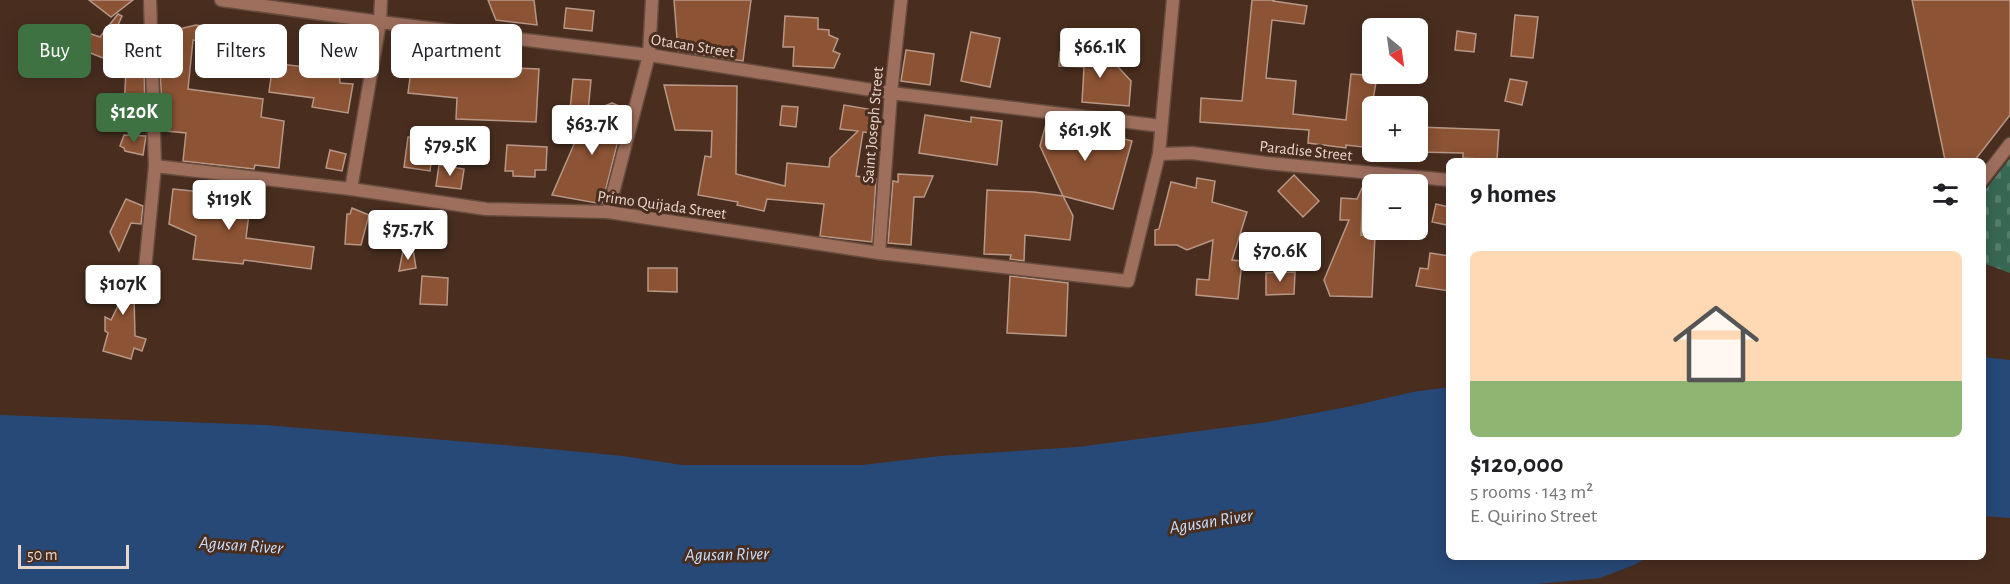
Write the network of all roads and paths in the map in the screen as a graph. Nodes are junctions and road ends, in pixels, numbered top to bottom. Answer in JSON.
{"nodes":[{"id":1,"x":150,"y":0,"type":"edge"},
{"id":2,"x":220,"y":0,"type":"edge"},
{"id":3,"x":381,"y":0,"type":"edge"},
{"id":4,"x":652,"y":0,"type":"edge"},
{"id":5,"x":901,"y":0,"type":"edge"},
{"id":6,"x":1173,"y":0,"type":"edge"},
{"id":7,"x":380,"y":22,"type":"junction"},
{"id":8,"x":649,"y":55,"type":"junction"},
{"id":9,"x":891,"y":93,"type":"junction"},
{"id":10,"x":1161,"y":126,"type":"junction"},
{"id":11,"x":2010,"y":144,"type":"edge"},
{"id":12,"x":1159,"y":154,"type":"junction"},
{"id":13,"x":154,"y":166,"type":"junction"},
{"id":14,"x":1986,"y":175,"type":"edge"},
{"id":15,"x":1446,"y":180,"type":"edge"},
{"id":16,"x":351,"y":189,"type":"junction"},
{"id":17,"x":608,"y":212,"type":"junction"},
{"id":18,"x":879,"y":253,"type":"junction"},
{"id":19,"x":143,"y":290,"type":"dead end"}],
"edges":[{"from":1,"to":13,"type":"street"},
{"from":2,"to":7,"type":"street","name":"Otacan Street"},
{"from":3,"to":7,"type":"street"},
{"from":4,"to":8,"type":"street"},
{"from":5,"to":9,"type":"street","name":"Saint Joseph Street"},
{"from":6,"to":10,"type":"street"},
{"from":7,"to":8,"type":"street","name":"Otacan Street"},
{"from":7,"to":16,"type":"street"},
{"from":8,"to":9,"type":"street","name":"Otacan Street"},
{"from":8,"to":17,"type":"street"},
{"from":9,"to":10,"type":"street","name":"Otacan Street"},
{"from":9,"to":18,"type":"street","name":"Saint Joseph Street"},
{"from":10,"to":12,"type":"street"},
{"from":11,"to":14,"type":"street"},
{"from":12,"to":15,"type":"street","name":"Paradise Street"},
{"from":12,"to":18,"type":"street","name":"Primo Quijada Street"},
{"from":13,"to":16,"type":"street","name":"Primo Quijada Street"},
{"from":13,"to":19,"type":"street"},
{"from":16,"to":17,"type":"street","name":"Primo Quijada Street"},
{"from":17,"to":18,"type":"street","name":"Primo Quijada Street"}]}
